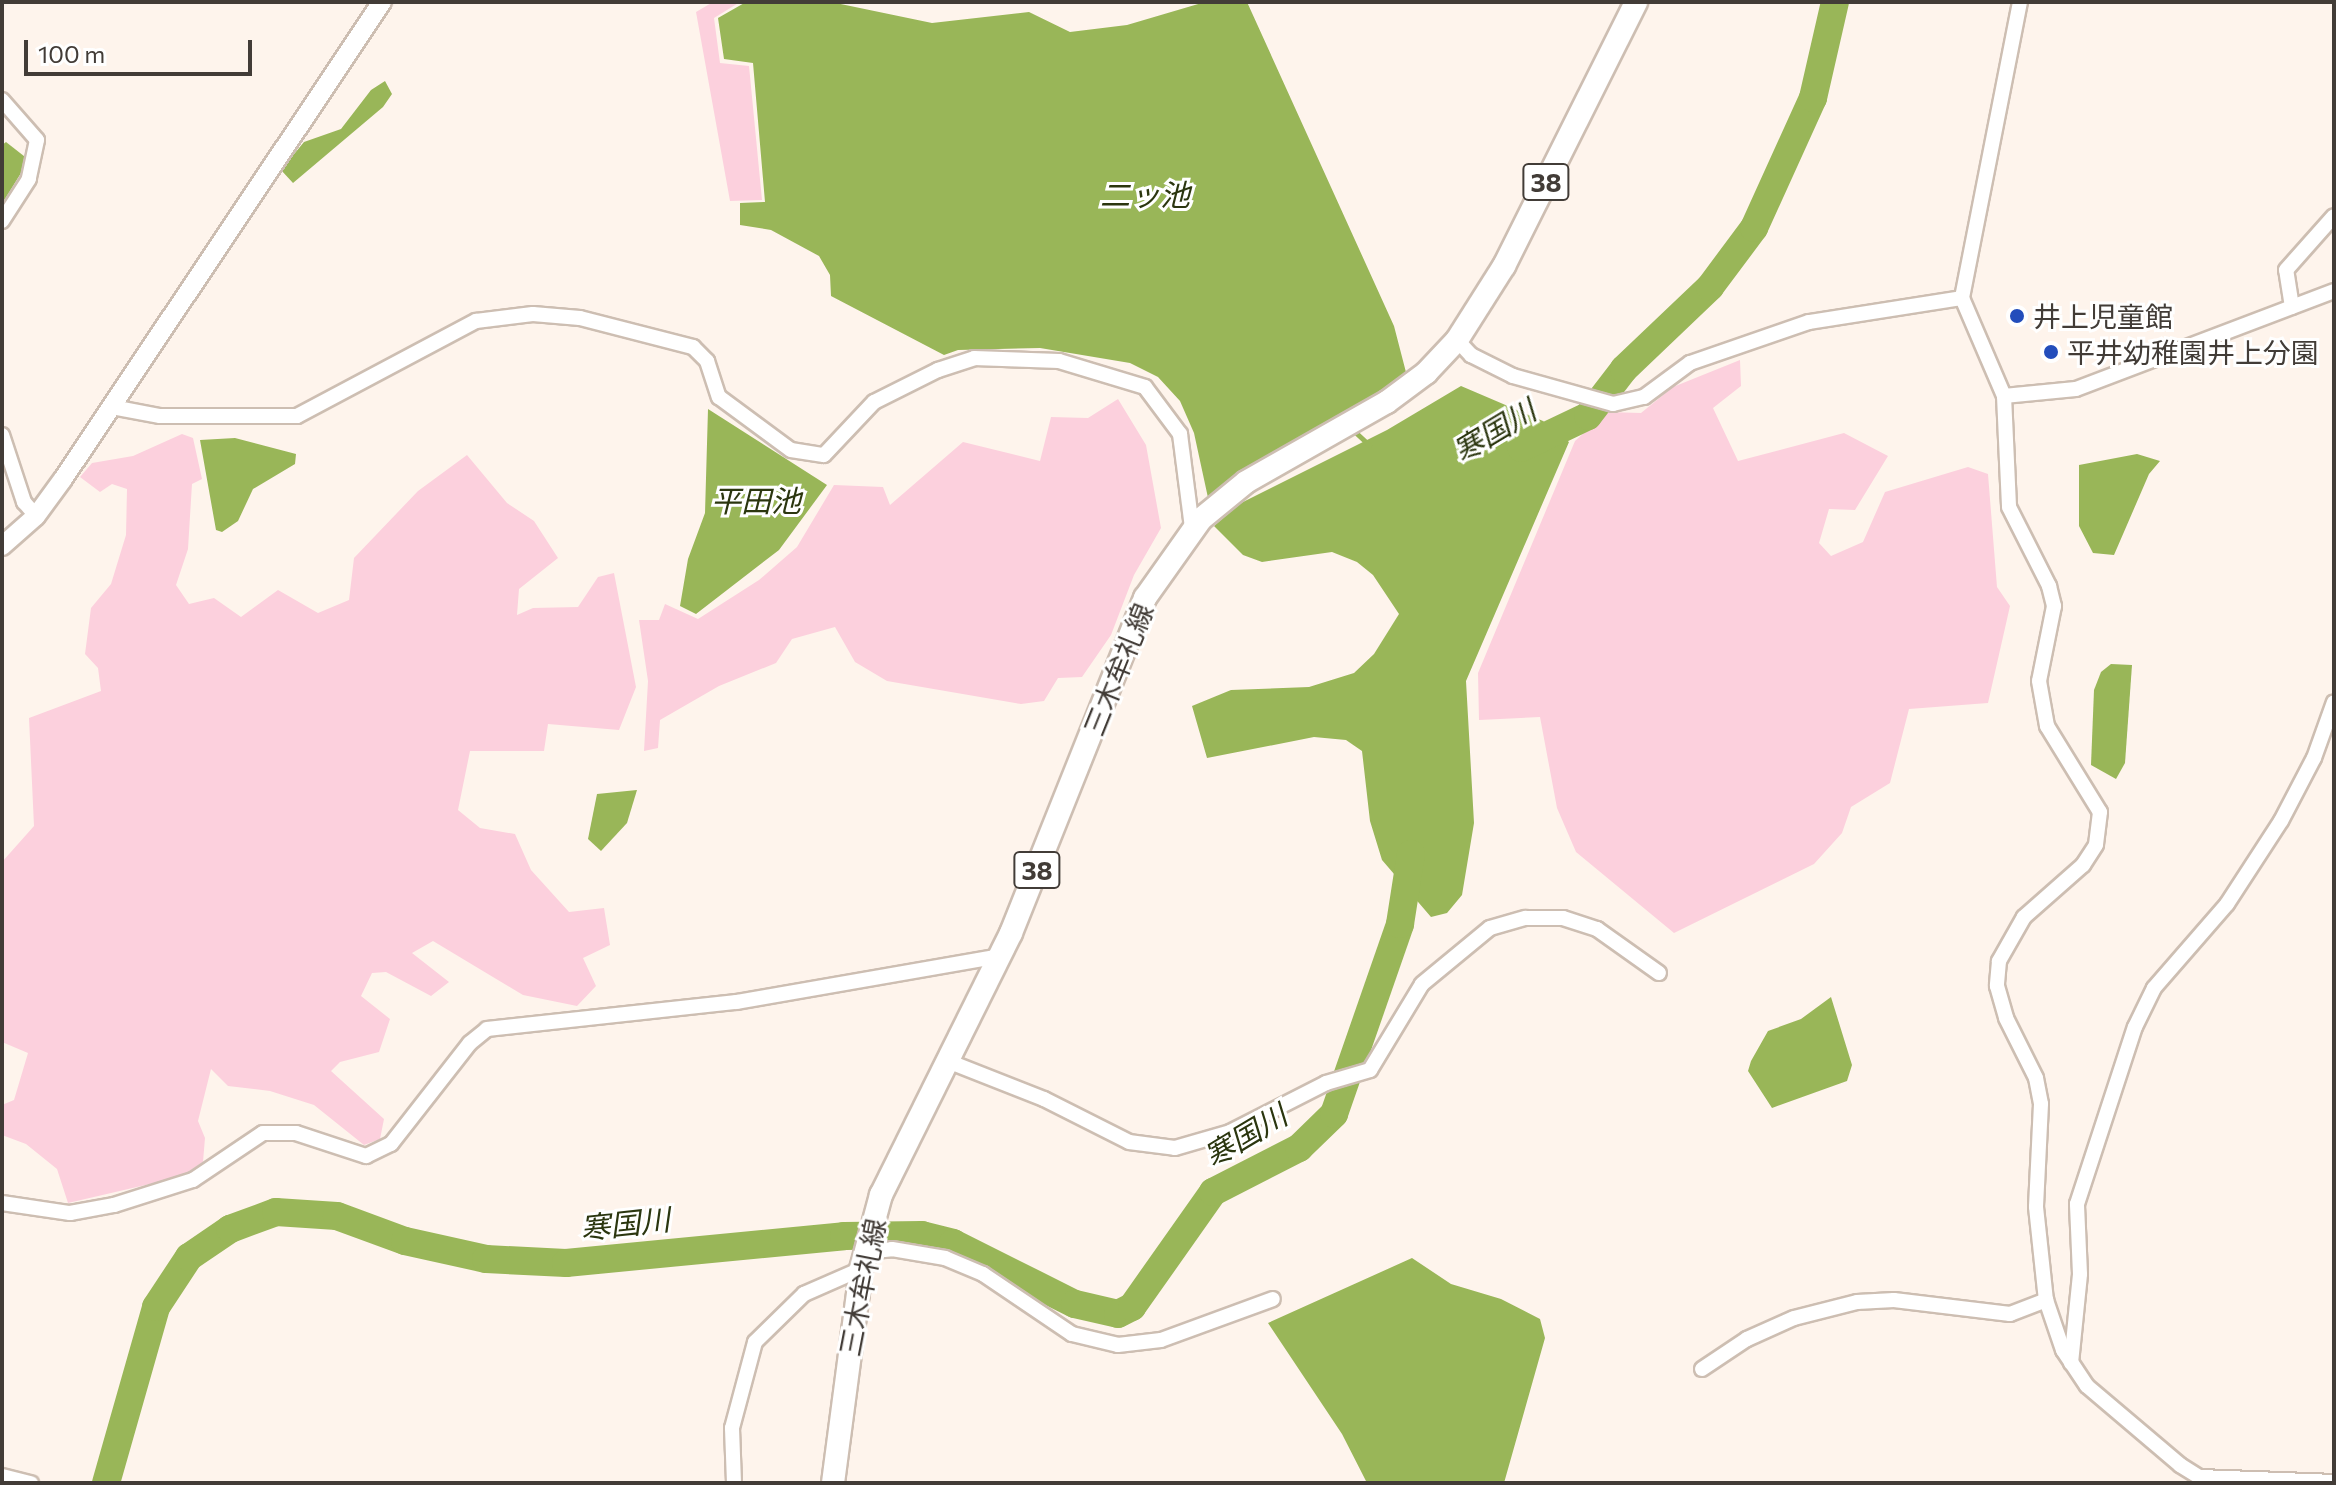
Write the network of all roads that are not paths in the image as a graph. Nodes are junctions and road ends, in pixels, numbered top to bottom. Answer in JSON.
{"nodes":[{"id":1,"x":382,"y":2,"type":"edge"},
{"id":2,"x":1636,"y":2,"type":"edge"},
{"id":3,"x":2020,"y":2,"type":"edge"},
{"id":4,"x":2,"y":100,"type":"edge"},
{"id":5,"x":2334,"y":216,"type":"edge"},
{"id":6,"x":2,"y":221,"type":"edge"},
{"id":7,"x":2334,"y":291,"type":"edge"},
{"id":8,"x":1962,"y":298,"type":"junction"},
{"id":9,"x":2292,"y":307,"type":"junction"},
{"id":10,"x":1450,"y":347,"type":"junction"},
{"id":11,"x":2004,"y":396,"type":"junction"},
{"id":12,"x":112,"y":407,"type":"junction"},
{"id":13,"x":2,"y":435,"type":"edge"},
{"id":14,"x":36,"y":516,"type":"junction"},
{"id":15,"x":1196,"y":524,"type":"junction"},
{"id":16,"x":2,"y":546,"type":"edge"},
{"id":17,"x":2334,"y":702,"type":"edge"},
{"id":18,"x":1000,"y":956,"type":"junction"},
{"id":19,"x":1659,"y":973,"type":"dead end"},
{"id":20,"x":950,"y":1062,"type":"junction"},
{"id":21,"x":2,"y":1203,"type":"edge"},
{"id":22,"x":864,"y":1257,"type":"junction"},
{"id":23,"x":1273,"y":1299,"type":"dead end"},
{"id":24,"x":2046,"y":1300,"type":"junction"},
{"id":25,"x":2071,"y":1363,"type":"junction"},
{"id":26,"x":1702,"y":1369,"type":"dead end"},
{"id":27,"x":2,"y":1476,"type":"edge"},
{"id":28,"x":2334,"y":1482,"type":"edge"},
{"id":29,"x":31,"y":1483,"type":"edge"},
{"id":30,"x":734,"y":1483,"type":"edge"},
{"id":31,"x":833,"y":1483,"type":"edge"}],
"edges":[{"from":1,"to":12,"type":"street"},
{"from":2,"to":10,"type":"main road","name":"三木牟礼線","number":"38"},
{"from":3,"to":8,"type":"street"},
{"from":4,"to":6,"type":"street"},
{"from":5,"to":9,"type":"street"},
{"from":7,"to":9,"type":"street"},
{"from":8,"to":10,"type":"street"},
{"from":8,"to":11,"type":"street"},
{"from":9,"to":11,"type":"street"},
{"from":10,"to":15,"type":"main road","name":"三木牟礼線","number":"38"},
{"from":11,"to":24,"type":"street"},
{"from":12,"to":14,"type":"street"},
{"from":12,"to":15,"type":"street"},
{"from":13,"to":14,"type":"street"},
{"from":14,"to":16,"type":"street"},
{"from":15,"to":18,"type":"main road","name":"三木牟礼線","number":"38"},
{"from":17,"to":25,"type":"street"},
{"from":18,"to":20,"type":"main road","name":"三木牟礼線","number":"38"},
{"from":18,"to":21,"type":"street"},
{"from":19,"to":20,"type":"street"},
{"from":20,"to":22,"type":"main road","name":"三木牟礼線","number":"38"},
{"from":22,"to":23,"type":"street"},
{"from":22,"to":30,"type":"street"},
{"from":22,"to":31,"type":"main road","name":"三木牟礼線","number":"38"},
{"from":24,"to":25,"type":"street"},
{"from":24,"to":26,"type":"street"},
{"from":25,"to":28,"type":"street"},
{"from":27,"to":29,"type":"street"}]}
